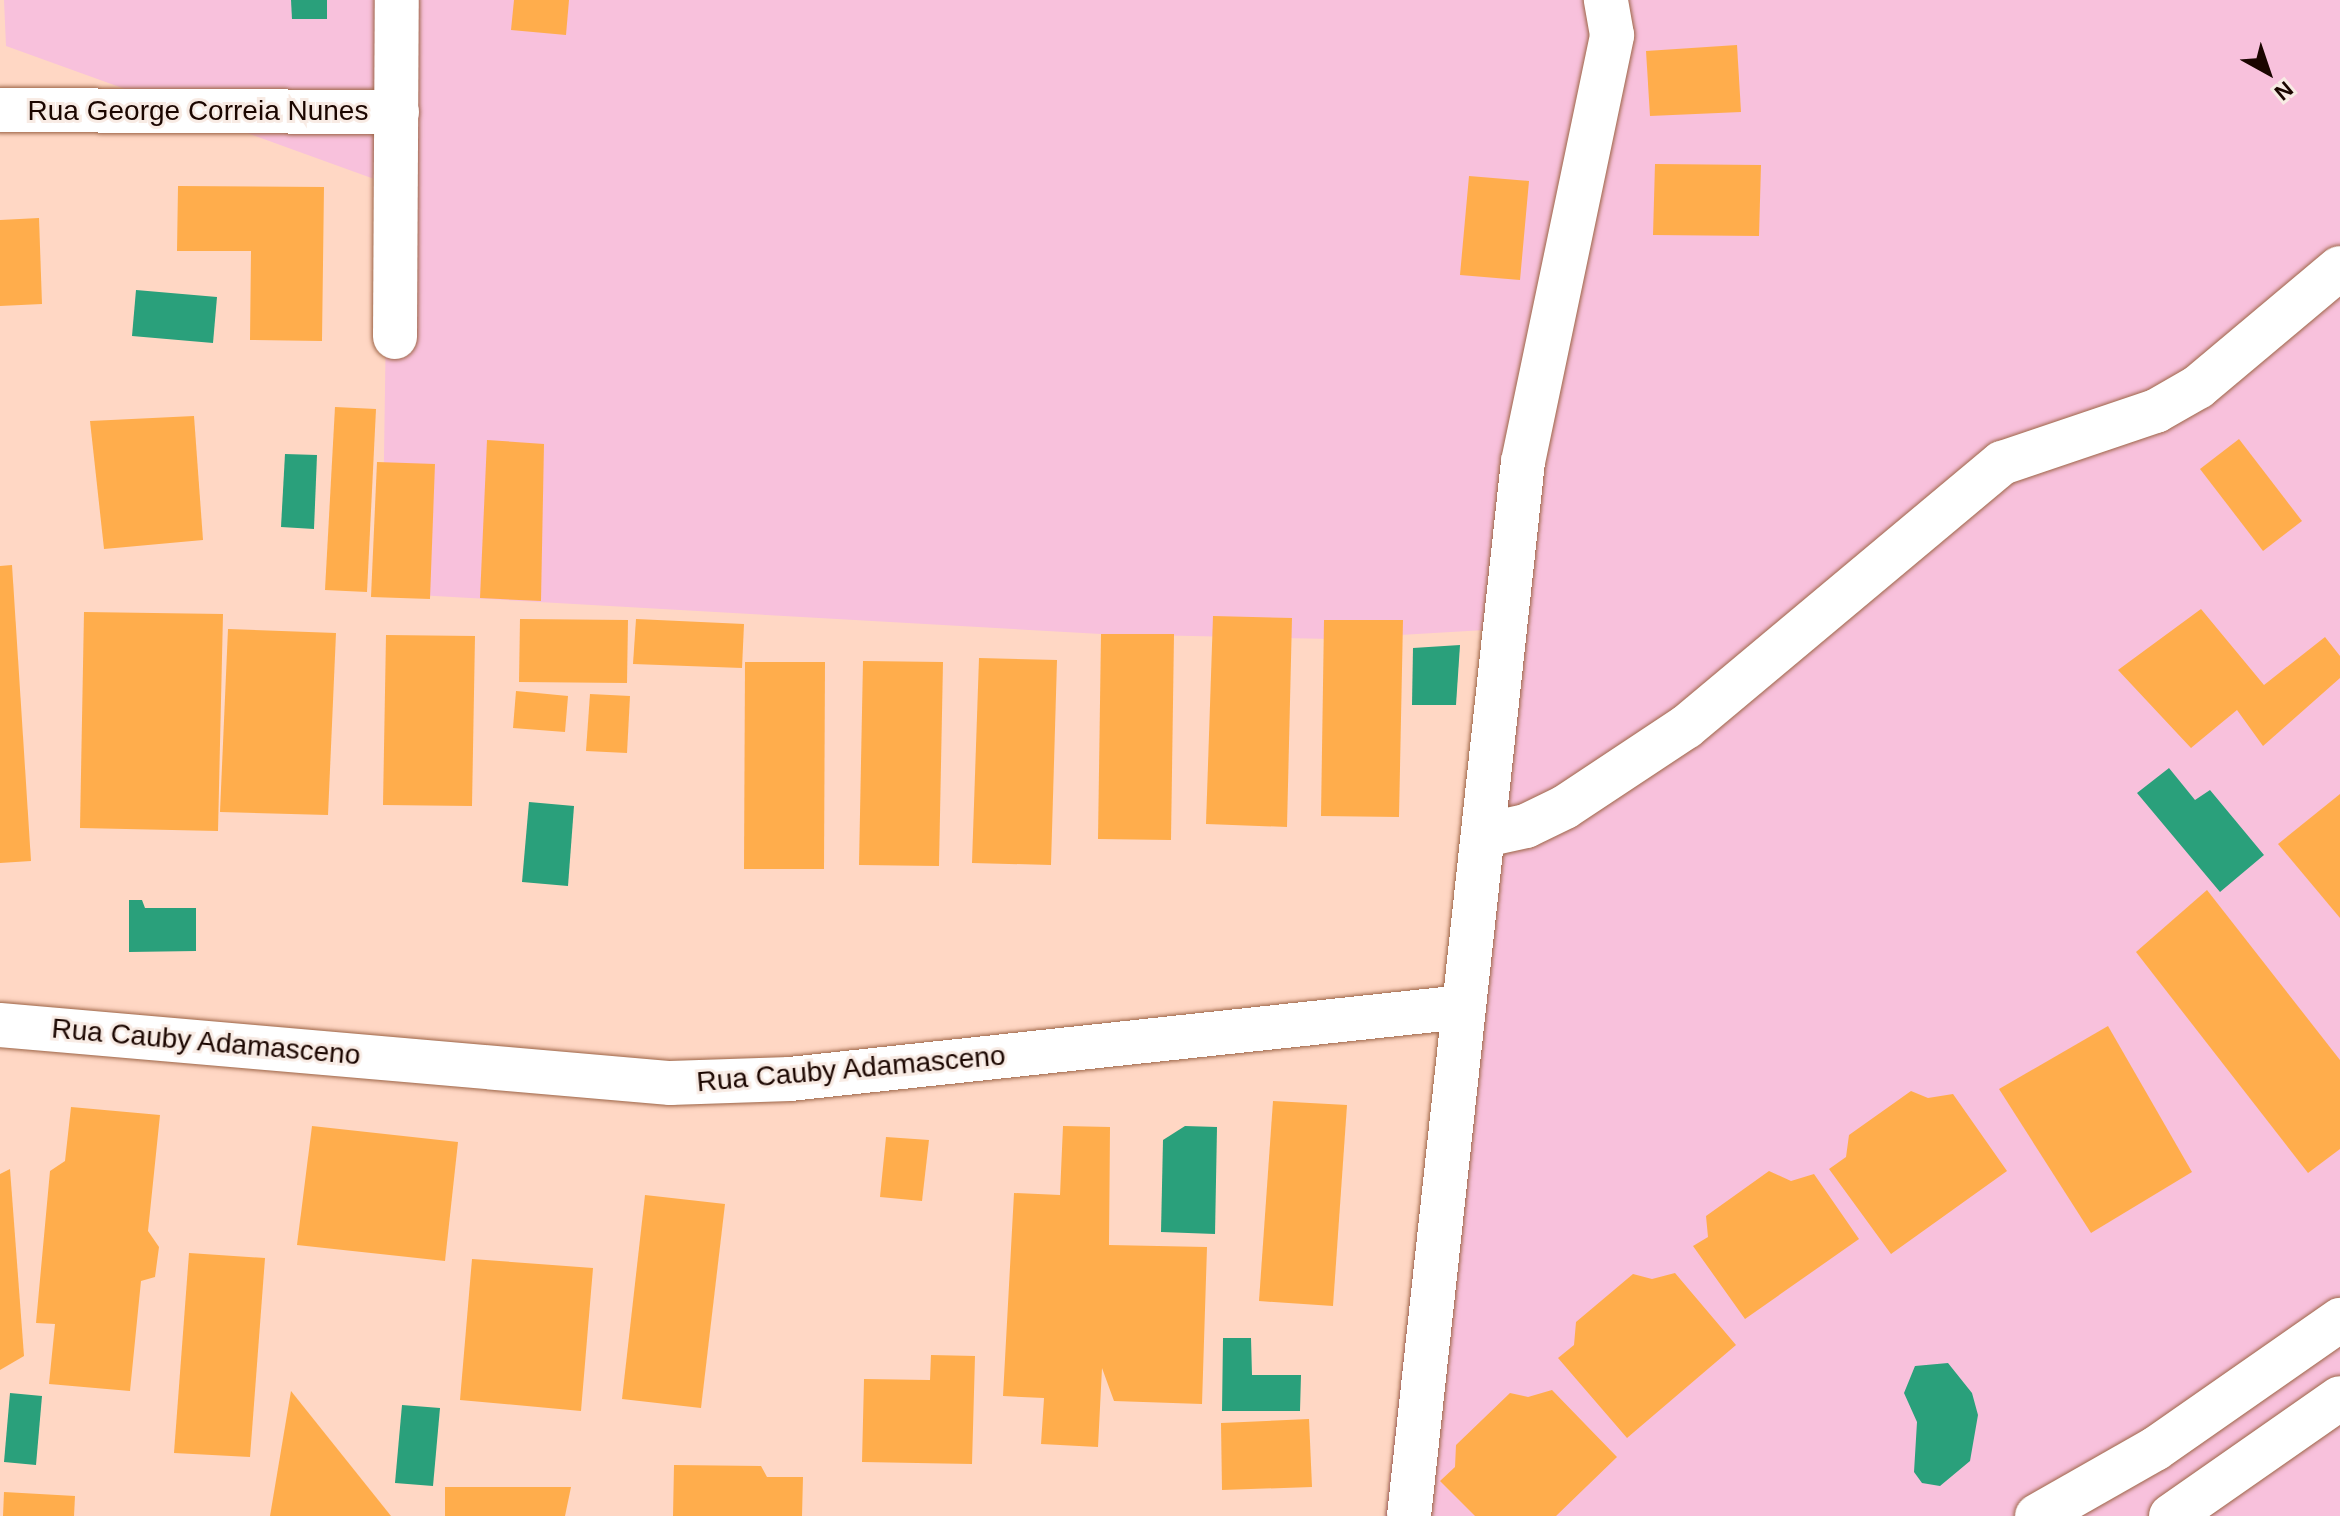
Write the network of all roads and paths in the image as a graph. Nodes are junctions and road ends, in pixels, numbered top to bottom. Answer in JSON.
{"nodes":[{"id":1,"x":397,"y":0,"type":"edge"},
{"id":2,"x":1606,"y":0,"type":"edge"},
{"id":3,"x":0,"y":110,"type":"edge"},
{"id":4,"x":397,"y":112,"type":"junction"},
{"id":5,"x":2340,"y":268,"type":"edge"},
{"id":6,"x":395,"y":337,"type":"dead end"},
{"id":7,"x":1485,"y":835,"type":"junction"},
{"id":8,"x":1463,"y":1007,"type":"junction"},
{"id":9,"x":0,"y":1025,"type":"edge"},
{"id":10,"x":2340,"y":1320,"type":"edge"},
{"id":11,"x":2340,"y":1398,"type":"edge"},
{"id":12,"x":1409,"y":1516,"type":"edge"},
{"id":13,"x":2037,"y":1516,"type":"edge"},
{"id":14,"x":2171,"y":1516,"type":"edge"}],
"edges":[{"from":1,"to":4,"type":"street"},
{"from":2,"to":7,"type":"street"},
{"from":3,"to":4,"type":"street","name":"Rua George Correia Nunes"},
{"from":4,"to":6,"type":"street"},
{"from":5,"to":7,"type":"street"},
{"from":7,"to":8,"type":"street"},
{"from":8,"to":9,"type":"street","name":"Rua Cauby Adamasceno"},
{"from":8,"to":12,"type":"street"},
{"from":10,"to":13,"type":"street"},
{"from":11,"to":14,"type":"street"}]}
